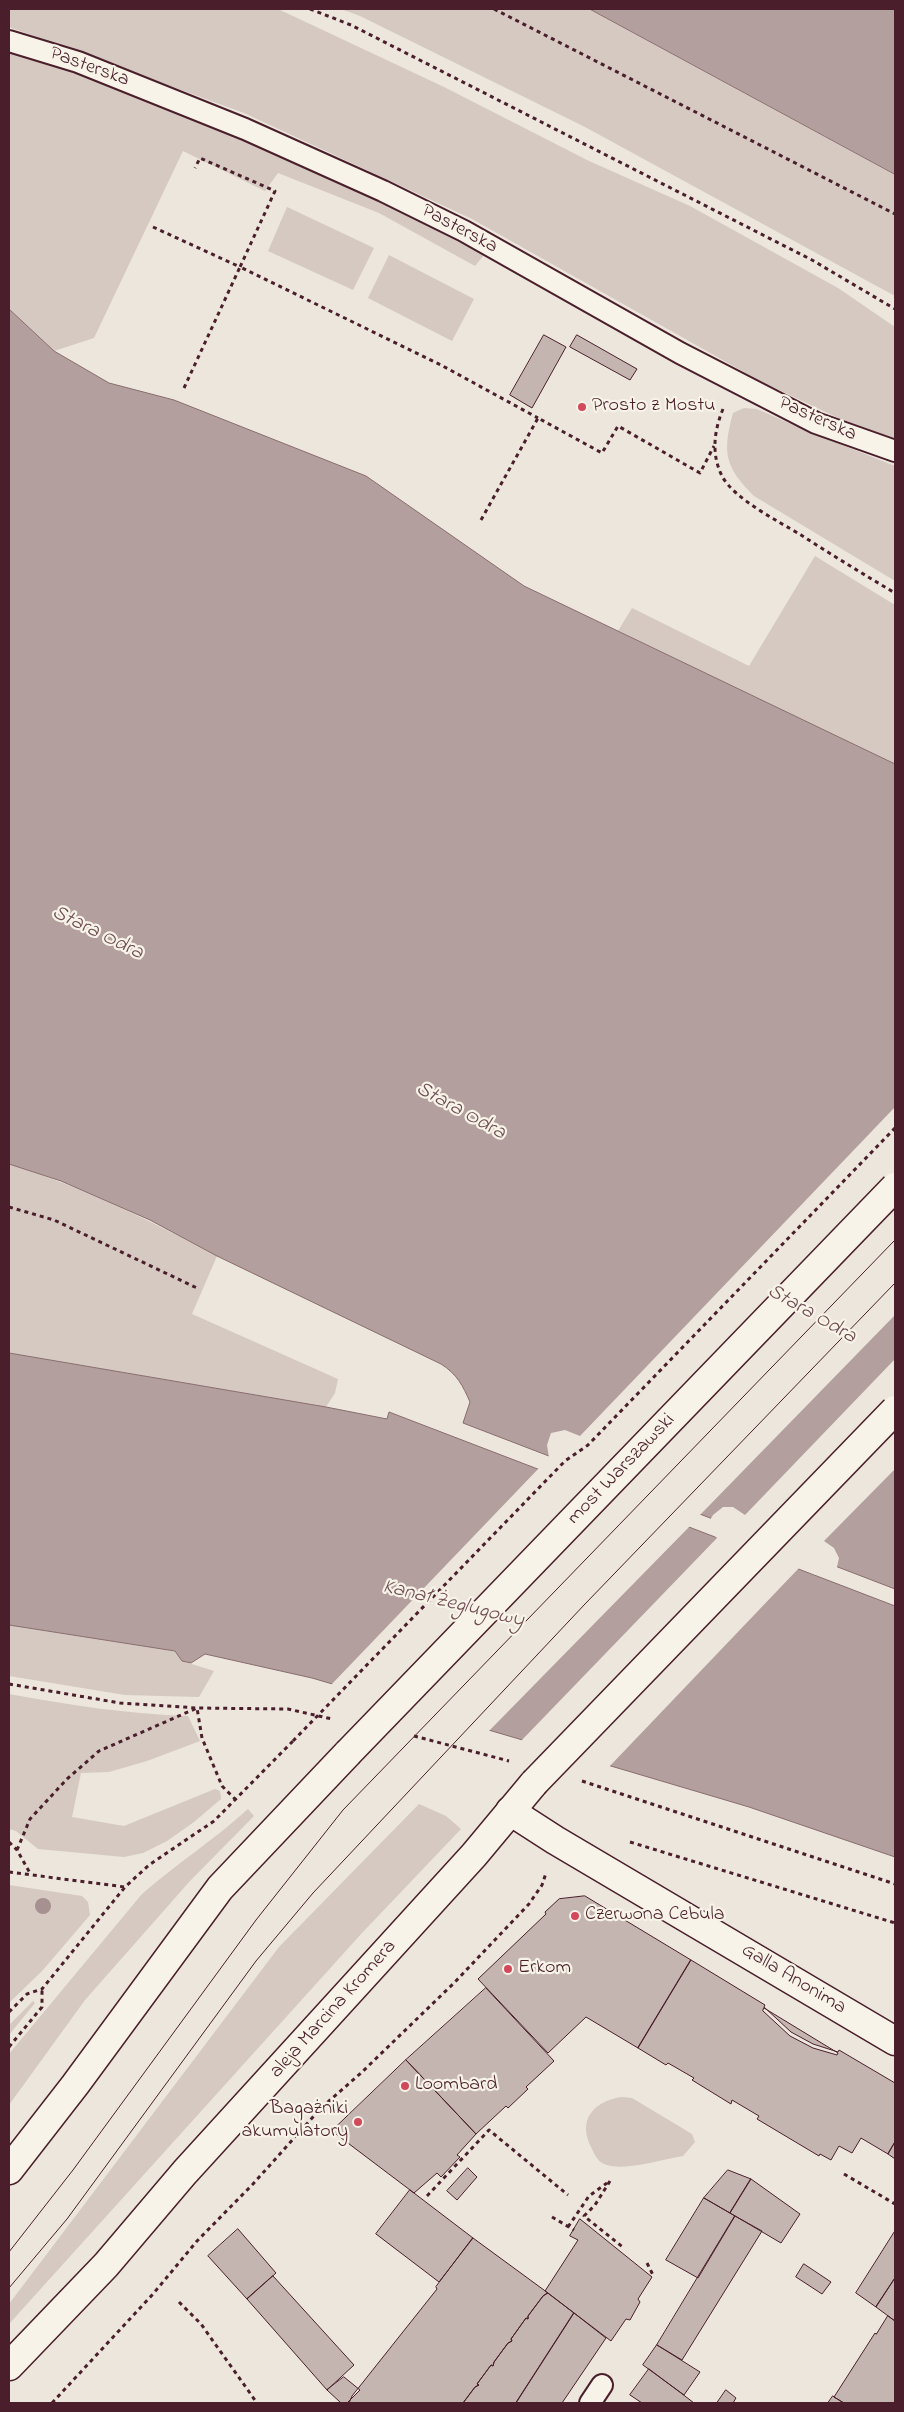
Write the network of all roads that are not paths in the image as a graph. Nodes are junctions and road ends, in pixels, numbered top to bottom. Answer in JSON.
{"nodes":[{"id":1,"x":9,"y":41,"type":"edge"},
{"id":2,"x":895,"y":452,"type":"edge"},
{"id":3,"x":895,"y":1187,"type":"edge"},
{"id":4,"x":895,"y":1410,"type":"edge"},
{"id":5,"x":510,"y":1811,"type":"junction"},
{"id":6,"x":895,"y":2041,"type":"edge"},
{"id":7,"x":18,"y":2155,"type":"edge"},
{"id":8,"x":9,"y":2170,"type":"edge"},
{"id":9,"x":9,"y":2366,"type":"edge"},
{"id":10,"x":602,"y":2385,"type":"dead end"},
{"id":11,"x":590,"y":2403,"type":"edge"}],
"edges":[{"from":1,"to":2,"type":"lane","name":"Pasterska"},
{"from":3,"to":7,"type":"main road","name":"most Warszawski","bridge":true},
{"from":4,"to":5,"type":"main road","name":"aleja Marcina Kromera","bridge":true},
{"from":5,"to":6,"type":"main road","name":"Galla Anonima"},
{"from":5,"to":9,"type":"main road","name":"aleja Marcina Kromera"},
{"from":7,"to":8,"type":"main road"},
{"from":10,"to":11,"type":"lane"}]}
